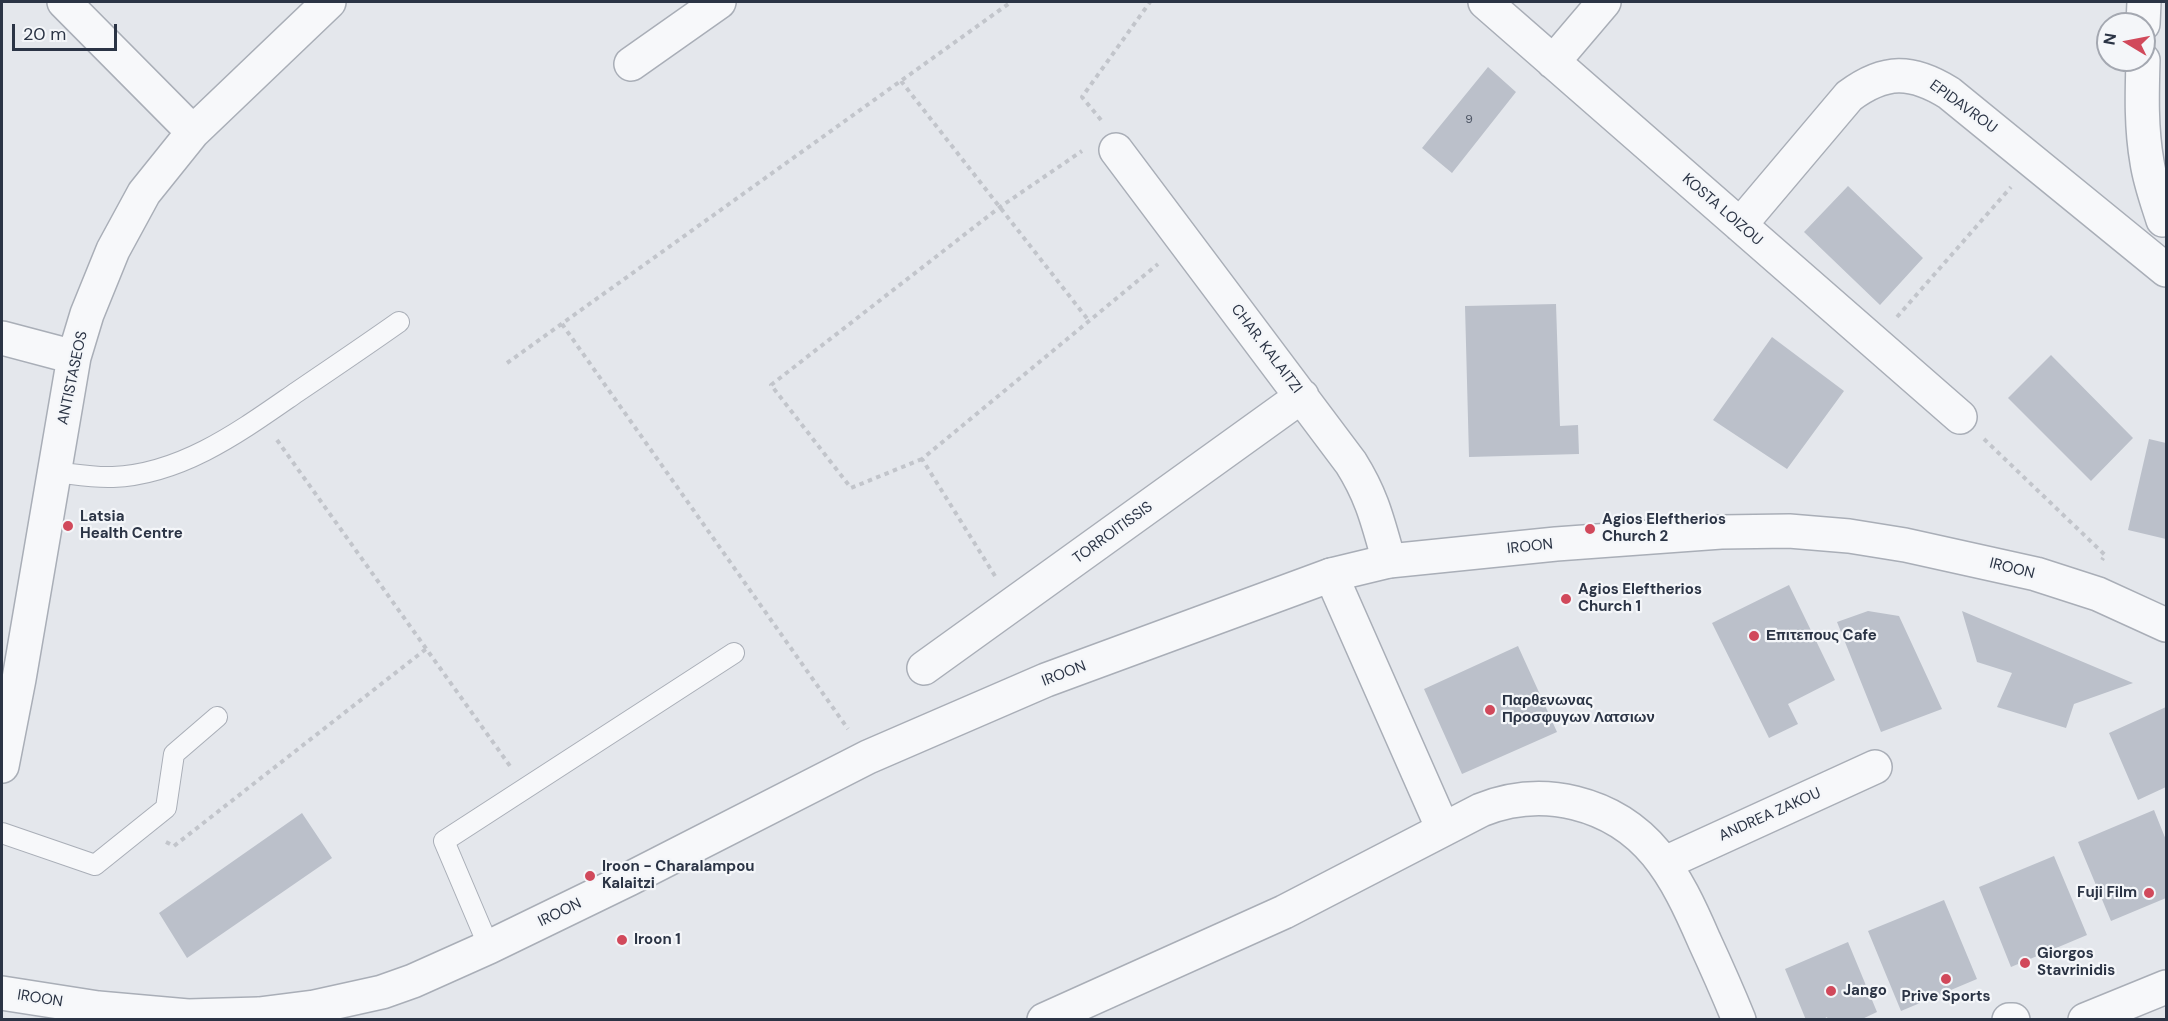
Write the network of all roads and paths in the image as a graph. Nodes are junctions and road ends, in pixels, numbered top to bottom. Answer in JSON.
{"nodes":[{"id":1,"x":64,"y":2,"type":"edge"},
{"id":2,"x":329,"y":2,"type":"edge"},
{"id":3,"x":719,"y":2,"type":"edge"},
{"id":4,"x":1011,"y":2,"type":"edge"},
{"id":5,"x":1150,"y":2,"type":"edge"},
{"id":6,"x":1485,"y":2,"type":"edge"},
{"id":7,"x":1604,"y":2,"type":"edge"},
{"id":8,"x":1553,"y":62,"type":"junction"},
{"id":9,"x":631,"y":64,"type":"dead end"},
{"id":10,"x":2143,"y":72,"type":"edge"},
{"id":11,"x":901,"y":81,"type":"junction"},
{"id":12,"x":193,"y":132,"type":"junction"},
{"id":13,"x":1108,"y":144,"type":"junction"},
{"id":14,"x":2034,"y":162,"type":"junction"},
{"id":15,"x":1000,"y":207,"type":"junction"},
{"id":16,"x":2165,"y":219,"type":"edge"},
{"id":17,"x":1740,"y":225,"type":"junction"},
{"id":18,"x":1185,"y":242,"type":"junction"},
{"id":19,"x":2142,"y":248,"type":"junction"},
{"id":20,"x":2166,"y":270,"type":"edge"},
{"id":21,"x":1089,"y":321,"type":"junction"},
{"id":22,"x":399,"y":322,"type":"dead end"},
{"id":23,"x":561,"y":324,"type":"junction"},
{"id":24,"x":2,"y":338,"type":"edge"},
{"id":25,"x":1875,"y":342,"type":"junction"},
{"id":26,"x":74,"y":357,"type":"junction"},
{"id":27,"x":507,"y":363,"type":"dead end"},
{"id":28,"x":1302,"y":396,"type":"junction"},
{"id":29,"x":261,"y":417,"type":"junction"},
{"id":30,"x":1960,"y":417,"type":"joint"},
{"id":31,"x":922,"y":459,"type":"junction"},
{"id":32,"x":54,"y":472,"type":"junction"},
{"id":33,"x":1389,"y":561,"type":"junction"},
{"id":34,"x":1331,"y":575,"type":"junction"},
{"id":35,"x":2088,"y":590,"type":"junction"},
{"id":36,"x":1012,"y":605,"type":"junction"},
{"id":37,"x":2166,"y":625,"type":"edge"},
{"id":38,"x":426,"y":649,"type":"junction"},
{"id":39,"x":734,"y":653,"type":"dead end"},
{"id":40,"x":924,"y":669,"type":"dead end"},
{"id":41,"x":10,"y":676,"type":"edge"},
{"id":42,"x":217,"y":717,"type":"dead end"},
{"id":43,"x":868,"y":757,"type":"junction"},
{"id":44,"x":2,"y":766,"type":"edge"},
{"id":45,"x":1875,"y":767,"type":"dead end"},
{"id":46,"x":526,"y":788,"type":"junction"},
{"id":47,"x":140,"y":829,"type":"junction"},
{"id":48,"x":1443,"y":829,"type":"junction"},
{"id":49,"x":2,"y":833,"type":"edge"},
{"id":50,"x":1665,"y":862,"type":"junction"},
{"id":51,"x":489,"y":947,"type":"junction"},
{"id":52,"x":2166,"y":987,"type":"edge"},
{"id":53,"x":2,"y":993,"type":"edge"},
{"id":54,"x":1044,"y":1020,"type":"edge"},
{"id":55,"x":1739,"y":1020,"type":"edge"},
{"id":56,"x":2085,"y":1020,"type":"edge"}],
"edges":[{"from":1,"to":12,"type":"street"},
{"from":2,"to":12,"type":"street","name":"ANTISTASEOS"},
{"from":3,"to":9,"type":"street"},
{"from":4,"to":11,"type":"path"},
{"from":5,"to":13,"type":"path"},
{"from":6,"to":8,"type":"street","name":"KOSTA LOIZOU"},
{"from":7,"to":8,"type":"street"},
{"from":8,"to":17,"type":"street","name":"KOSTA LOIZOU"},
{"from":10,"to":16,"type":"street"},
{"from":11,"to":15,"type":"path"},
{"from":11,"to":23,"type":"path"},
{"from":12,"to":26,"type":"street","name":"ANTISTASEOS"},
{"from":13,"to":15,"type":"path"},
{"from":13,"to":18,"type":"street","name":"CHAR. KALAITZI"},
{"from":14,"to":17,"type":"street","name":"EPIDAVROU"},
{"from":14,"to":19,"type":"street","name":"EPIDAVROU"},
{"from":14,"to":25,"type":"path"},
{"from":15,"to":21,"type":"path"},
{"from":15,"to":31,"type":"path"},
{"from":16,"to":19,"type":"street"},
{"from":17,"to":25,"type":"street","name":"KOSTA LOIZOU"},
{"from":18,"to":21,"type":"path"},
{"from":18,"to":28,"type":"street","name":"CHAR. KALAITZI"},
{"from":19,"to":20,"type":"street","name":"EPIDAVROU"},
{"from":21,"to":31,"type":"path"},
{"from":22,"to":29,"type":"lane"},
{"from":23,"to":27,"type":"path"},
{"from":23,"to":43,"type":"path"},
{"from":24,"to":26,"type":"street"},
{"from":25,"to":30,"type":"street","name":"KOSTA LOIZOU"},
{"from":26,"to":32,"type":"street","name":"ANTISTASEOS"},
{"from":28,"to":33,"type":"street","name":"CHAR. KALAITZI"},
{"from":28,"to":36,"type":"street","name":"TORROITISSIS"},
{"from":29,"to":32,"type":"lane"},
{"from":29,"to":38,"type":"path"},
{"from":30,"to":35,"type":"path"},
{"from":31,"to":36,"type":"path"},
{"from":32,"to":41,"type":"street","name":"ANTISTASEOS"},
{"from":33,"to":34,"type":"street","name":"IROON"},
{"from":33,"to":35,"type":"street","name":"IROON"},
{"from":34,"to":43,"type":"street","name":"IROON"},
{"from":34,"to":48,"type":"street"},
{"from":35,"to":37,"type":"street","name":"IROON"},
{"from":36,"to":40,"type":"street","name":"TORROITISSIS"},
{"from":38,"to":46,"type":"path"},
{"from":38,"to":47,"type":"path"},
{"from":39,"to":46,"type":"lane"},
{"from":41,"to":44,"type":"street","name":"ANTISTASEOS"},
{"from":42,"to":47,"type":"lane"},
{"from":43,"to":51,"type":"street","name":"IROON"},
{"from":45,"to":50,"type":"street","name":"ANDREA ZAKOU"},
{"from":46,"to":51,"type":"lane"},
{"from":47,"to":49,"type":"lane"},
{"from":48,"to":50,"type":"street"},
{"from":48,"to":54,"type":"street"},
{"from":50,"to":55,"type":"street"},
{"from":51,"to":53,"type":"street","name":"IROON"},
{"from":52,"to":56,"type":"street"}]}
